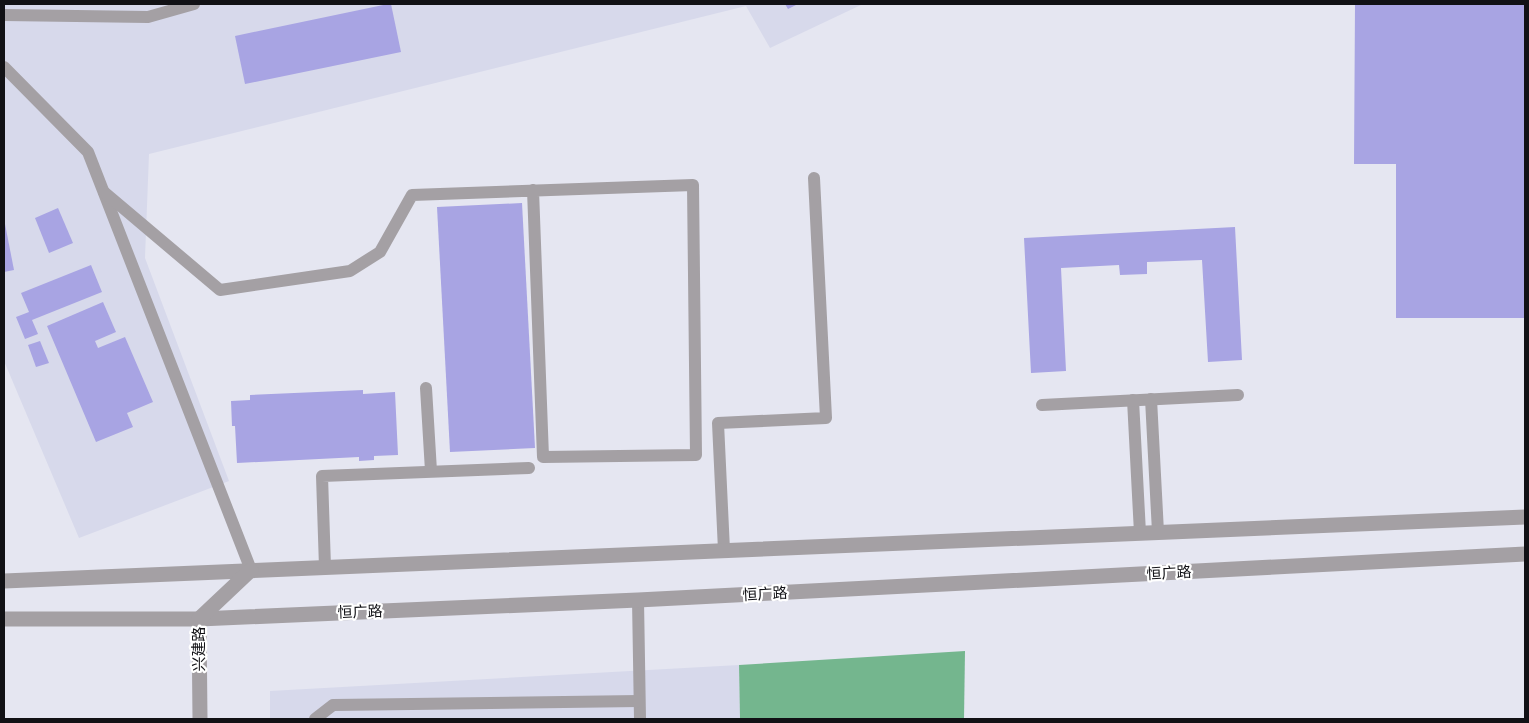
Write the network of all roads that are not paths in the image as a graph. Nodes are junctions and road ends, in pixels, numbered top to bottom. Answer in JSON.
{"nodes":[{"id":1,"x":194,"y":4,"type":"edge"},
{"id":2,"x":4,"y":15,"type":"edge"},
{"id":3,"x":4,"y":67,"type":"edge"},
{"id":4,"x":814,"y":178,"type":"dead end"},
{"id":5,"x":533,"y":190,"type":"junction"},
{"id":6,"x":104,"y":192,"type":"junction"},
{"id":7,"x":426,"y":388,"type":"dead end"},
{"id":8,"x":1238,"y":395,"type":"dead end"},
{"id":9,"x":1133,"y":400,"type":"junction"},
{"id":10,"x":1151,"y":400,"type":"junction"},
{"id":11,"x":1042,"y":405,"type":"dead end"},
{"id":12,"x":530,"y":468,"type":"dead end"},
{"id":13,"x":432,"y":471,"type":"junction"},
{"id":14,"x":1525,"y":517,"type":"edge"},
{"id":15,"x":1158,"y":532,"type":"junction"},
{"id":16,"x":1140,"y":533,"type":"junction"},
{"id":17,"x":724,"y":550,"type":"junction"},
{"id":18,"x":1525,"y":554,"type":"edge"},
{"id":19,"x":325,"y":567,"type":"junction"},
{"id":20,"x":250,"y":570,"type":"junction"},
{"id":21,"x":4,"y":580,"type":"edge"},
{"id":22,"x":638,"y":600,"type":"junction"},
{"id":23,"x":4,"y":619,"type":"edge"},
{"id":24,"x":199,"y":619,"type":"junction"},
{"id":25,"x":640,"y":701,"type":"junction"},
{"id":26,"x":200,"y":719,"type":"edge"},
{"id":27,"x":315,"y":719,"type":"edge"},
{"id":28,"x":640,"y":719,"type":"edge"}],
"edges":[{"from":1,"to":2,"type":"lane"},
{"from":3,"to":6,"type":"lane"},
{"from":4,"to":17,"type":"lane"},
{"from":5,"to":5,"type":"lane"},
{"from":5,"to":6,"type":"lane"},
{"from":6,"to":20,"type":"lane"},
{"from":7,"to":13,"type":"lane"},
{"from":8,"to":10,"type":"lane"},
{"from":9,"to":10,"type":"lane"},
{"from":9,"to":11,"type":"lane"},
{"from":9,"to":16,"type":"lane"},
{"from":10,"to":15,"type":"lane"},
{"from":12,"to":13,"type":"lane"},
{"from":13,"to":19,"type":"lane"},
{"from":14,"to":15,"type":"street"},
{"from":15,"to":16,"type":"street"},
{"from":16,"to":17,"type":"street"},
{"from":17,"to":19,"type":"street"},
{"from":18,"to":22,"type":"street","name":"恒广路"},
{"from":19,"to":20,"type":"street"},
{"from":20,"to":21,"type":"street"},
{"from":20,"to":24,"type":"street","name":"兴建路"},
{"from":22,"to":24,"type":"street","name":"恒广路"},
{"from":22,"to":25,"type":"lane"},
{"from":23,"to":24,"type":"street","name":"恒广路"},
{"from":24,"to":26,"type":"street","name":"兴建路"},
{"from":25,"to":27,"type":"lane"},
{"from":25,"to":28,"type":"lane"}]}
